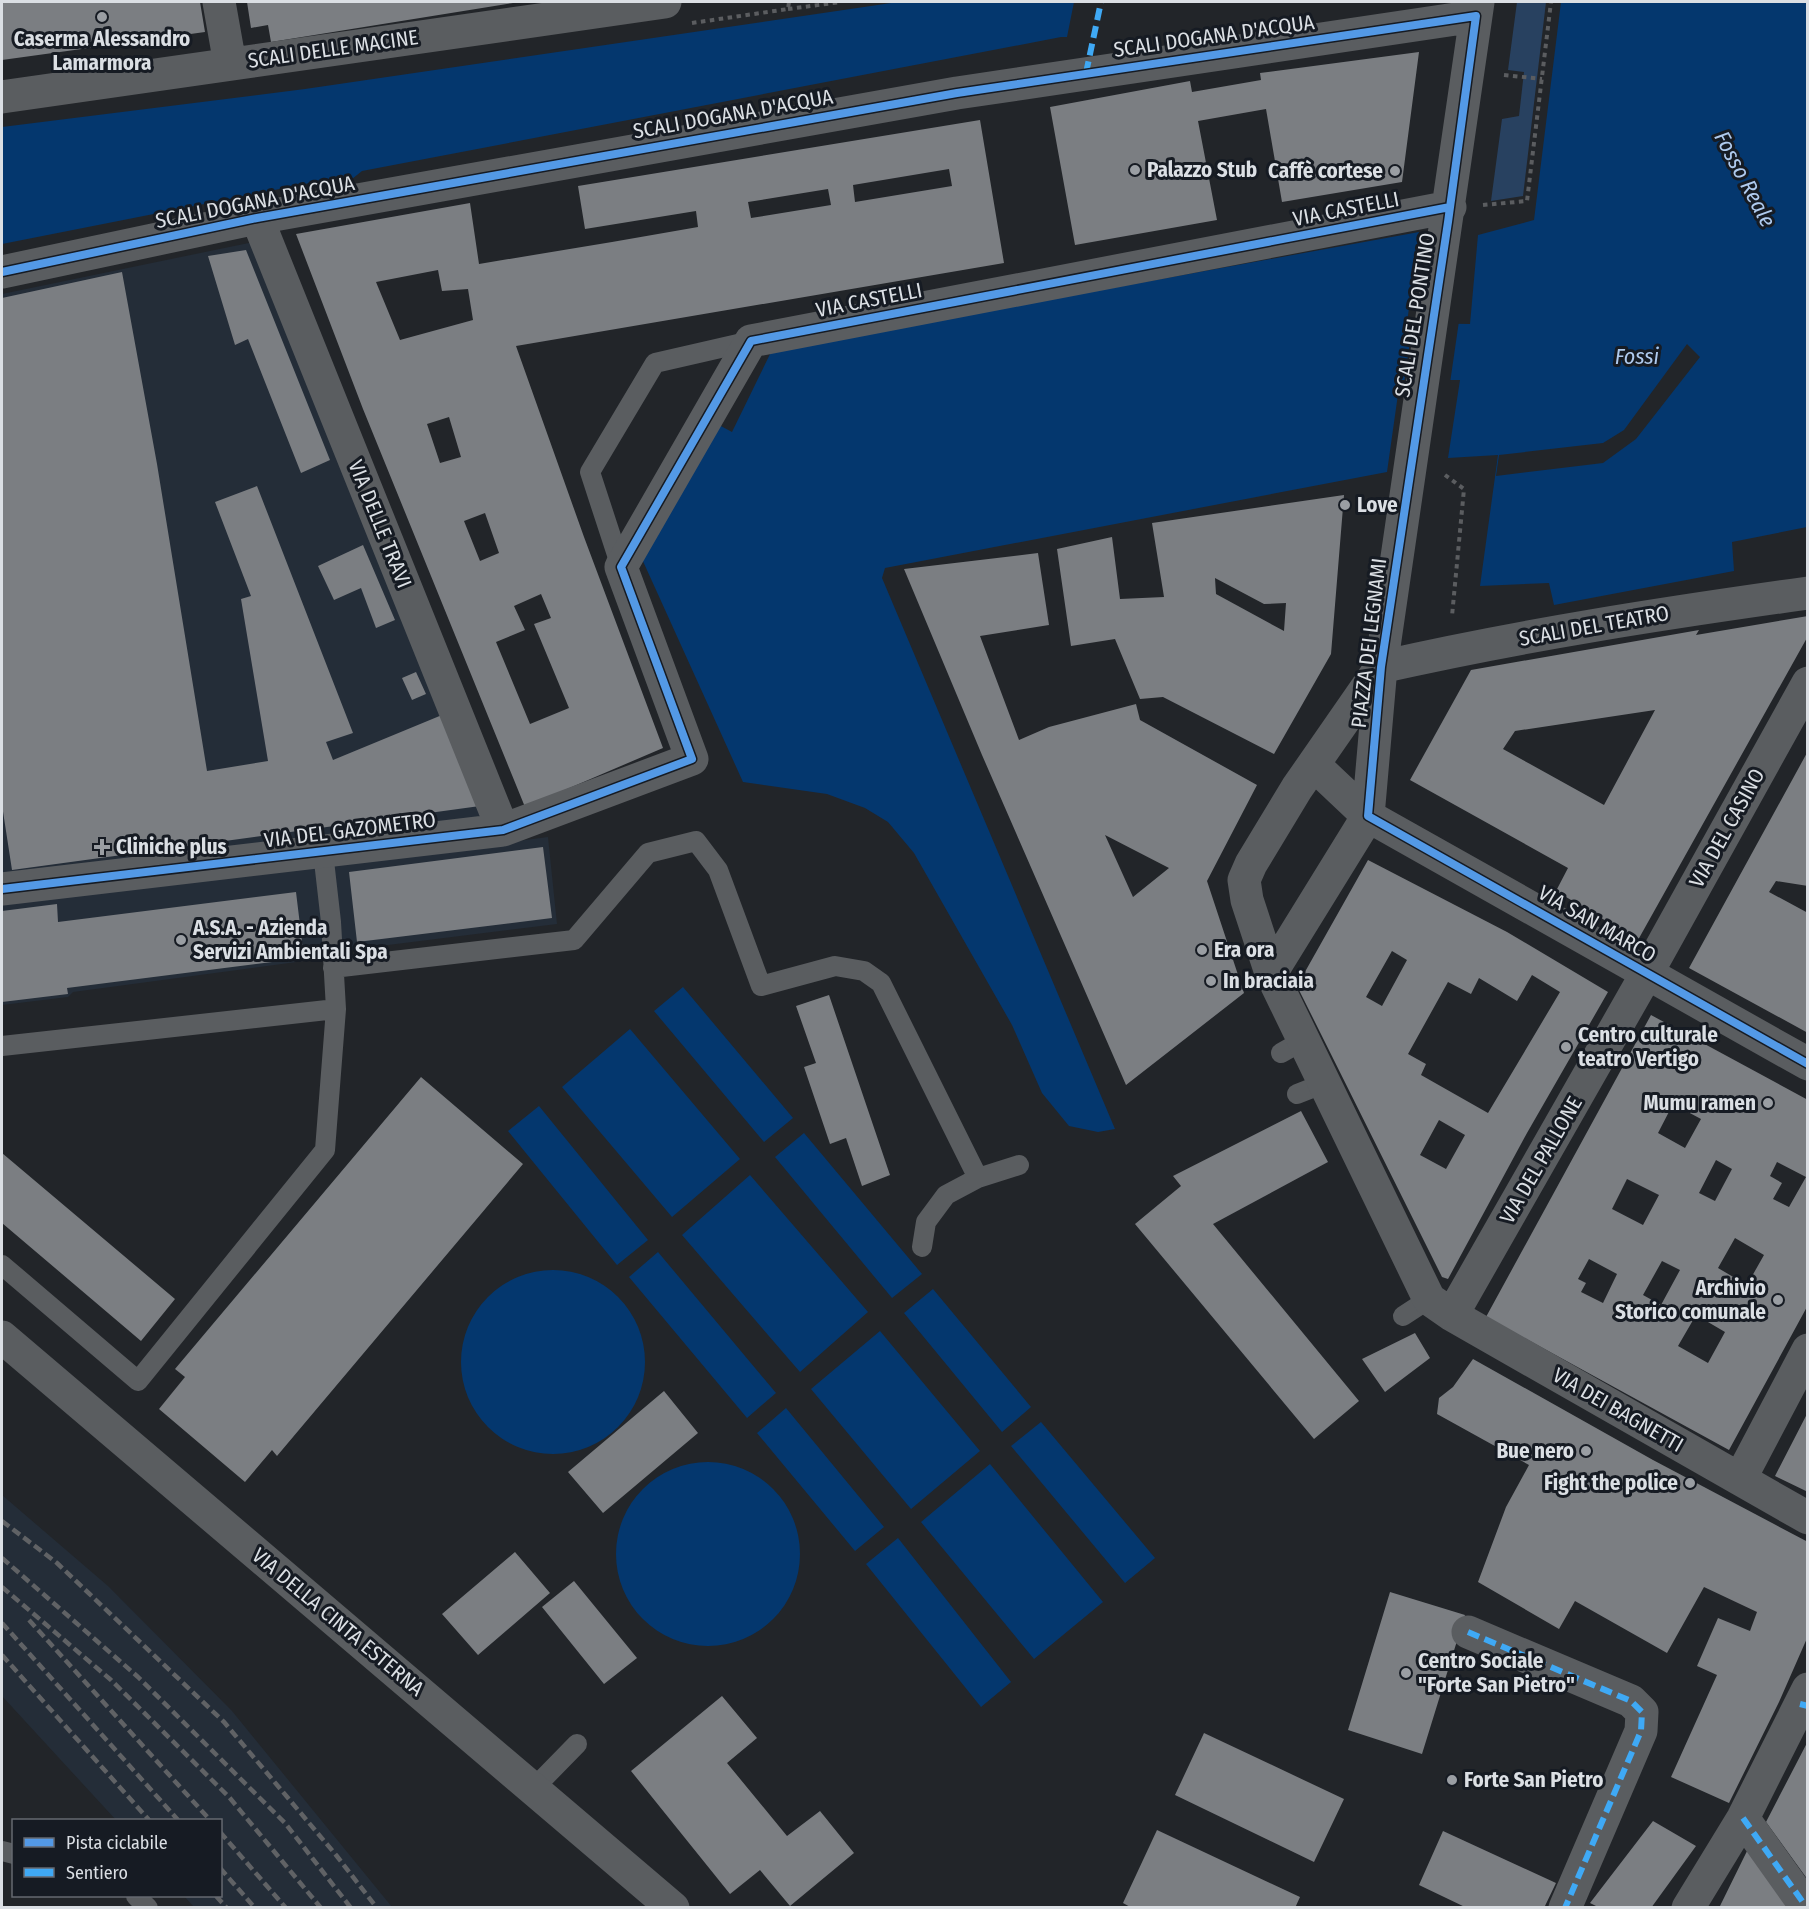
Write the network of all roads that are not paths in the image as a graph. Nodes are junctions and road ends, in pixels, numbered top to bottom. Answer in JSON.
{"nodes":[{"id":1,"x":219,"y":2,"type":"edge"},
{"id":2,"x":665,"y":2,"type":"edge"},
{"id":3,"x":1477,"y":9,"type":"edge"},
{"id":4,"x":544,"y":10,"type":"edge"},
{"id":5,"x":230,"y":64,"type":"junction"},
{"id":6,"x":2,"y":97,"type":"edge"},
{"id":7,"x":1458,"y":213,"type":"junction"},
{"id":8,"x":257,"y":218,"type":"junction"},
{"id":9,"x":2,"y":272,"type":"edge"},
{"id":10,"x":751,"y":341,"type":"junction"},
{"id":11,"x":1424,"y":473,"type":"joint"},
{"id":12,"x":621,"y":567,"type":"junction"},
{"id":13,"x":1808,"y":593,"type":"edge"},
{"id":14,"x":1381,"y":667,"type":"junction"},
{"id":15,"x":1808,"y":683,"type":"edge"},
{"id":16,"x":1314,"y":765,"type":"junction"},
{"id":17,"x":1368,"y":816,"type":"junction"},
{"id":18,"x":503,"y":830,"type":"junction"},
{"id":19,"x":323,"y":852,"type":"junction"},
{"id":20,"x":2,"y":888,"type":"edge"},
{"id":21,"x":333,"y":968,"type":"junction"},
{"id":22,"x":1271,"y":973,"type":"junction"},
{"id":23,"x":1647,"y":973,"type":"junction"},
{"id":24,"x":336,"y":1010,"type":"junction"},
{"id":25,"x":2,"y":1046,"type":"edge"},
{"id":26,"x":1808,"y":1065,"type":"edge"},
{"id":27,"x":1019,"y":1165,"type":"dead end"},
{"id":28,"x":978,"y":1178,"type":"junction"},
{"id":29,"x":922,"y":1247,"type":"dead end"},
{"id":30,"x":2,"y":1265,"type":"edge"},
{"id":31,"x":1428,"y":1310,"type":"junction"},
{"id":32,"x":2,"y":1337,"type":"edge"},
{"id":33,"x":1808,"y":1350,"type":"edge"},
{"id":34,"x":1740,"y":1479,"type":"junction"},
{"id":35,"x":1808,"y":1518,"type":"edge"},
{"id":36,"x":1468,"y":1632,"type":"dead end"},
{"id":37,"x":1805,"y":1699,"type":"edge"},
{"id":38,"x":577,"y":1744,"type":"dead end"},
{"id":39,"x":534,"y":1788,"type":"junction"},
{"id":40,"x":1743,"y":1818,"type":"junction"},
{"id":41,"x":137,"y":1897,"type":"edge"},
{"id":42,"x":148,"y":1908,"type":"edge"},
{"id":43,"x":673,"y":1908,"type":"edge"},
{"id":44,"x":1565,"y":1908,"type":"edge"},
{"id":45,"x":1688,"y":1908,"type":"edge"},
{"id":46,"x":1807,"y":1908,"type":"edge"}],
"edges":[{"from":1,"to":5,"type":"street"},
{"from":2,"to":4,"type":"street","name":"SCALI DELLE MACINE"},
{"from":3,"to":7,"type":"street","name":"SCALI DEL PONTINO"},
{"from":3,"to":8,"type":"street","name":"SCALI DOGANA D'ACQUA"},
{"from":4,"to":5,"type":"street","name":"SCALI DELLE MACINE"},
{"from":5,"to":6,"type":"street","name":"SCALI DELLE MACINE"},
{"from":7,"to":10,"type":"street","name":"VIA CASTELLI"},
{"from":7,"to":11,"type":"street","name":"SCALI DEL PONTINO"},
{"from":8,"to":9,"type":"street","name":"SCALI DOGANA D'ACQUA"},
{"from":8,"to":18,"type":"street","name":"VIA DELLE TRAVI"},
{"from":10,"to":12,"type":"street"},
{"from":10,"to":12,"type":"lane"},
{"from":11,"to":14,"type":"street","name":"PIAZZA DEI LEGNAMI"},
{"from":12,"to":18,"type":"street","name":"VIA DEL GAZOMETRO"},
{"from":13,"to":14,"type":"street","name":"SCALI DEL TEATRO"},
{"from":14,"to":16,"type":"street","name":"PIAZZA DEI LEGNAMI"},
{"from":14,"to":17,"type":"street","name":"PIAZZA DEI LEGNAMI"},
{"from":15,"to":23,"type":"street","name":"VIA DEL CASINO"},
{"from":16,"to":17,"type":"street"},
{"from":16,"to":22,"type":"street","name":"PIAZZA DEI LEGNAMI"},
{"from":17,"to":22,"type":"street","name":"PIAZZA DEI LEGNAMI"},
{"from":17,"to":23,"type":"street","name":"VIA SAN MARCO"},
{"from":18,"to":19,"type":"street","name":"VIA DEL GAZOMETRO"},
{"from":19,"to":20,"type":"street","name":"VIA DEL GAZOMETRO"},
{"from":19,"to":21,"type":"lane"},
{"from":21,"to":24,"type":"lane"},
{"from":21,"to":28,"type":"lane"},
{"from":22,"to":31,"type":"street"},
{"from":23,"to":26,"type":"street","name":"VIA SAN MARCO"},
{"from":23,"to":31,"type":"street","name":"VIA DEL PALLONE"},
{"from":24,"to":25,"type":"lane"},
{"from":24,"to":30,"type":"lane"},
{"from":27,"to":28,"type":"lane"},
{"from":28,"to":29,"type":"lane"},
{"from":31,"to":34,"type":"street","name":"VIA DEI BAGNETTI"},
{"from":32,"to":39,"type":"street","name":"VIA DELLA CINTA ESTERNA"},
{"from":33,"to":34,"type":"street"},
{"from":34,"to":35,"type":"street","name":"VIA DEI BAGNETTI"},
{"from":36,"to":44,"type":"street"},
{"from":37,"to":40,"type":"street"},
{"from":38,"to":39,"type":"lane"},
{"from":39,"to":43,"type":"street","name":"VIA DELLA CINTA ESTERNA"},
{"from":40,"to":45,"type":"street"},
{"from":40,"to":46,"type":"street"},
{"from":41,"to":42,"type":"lane"}]}
